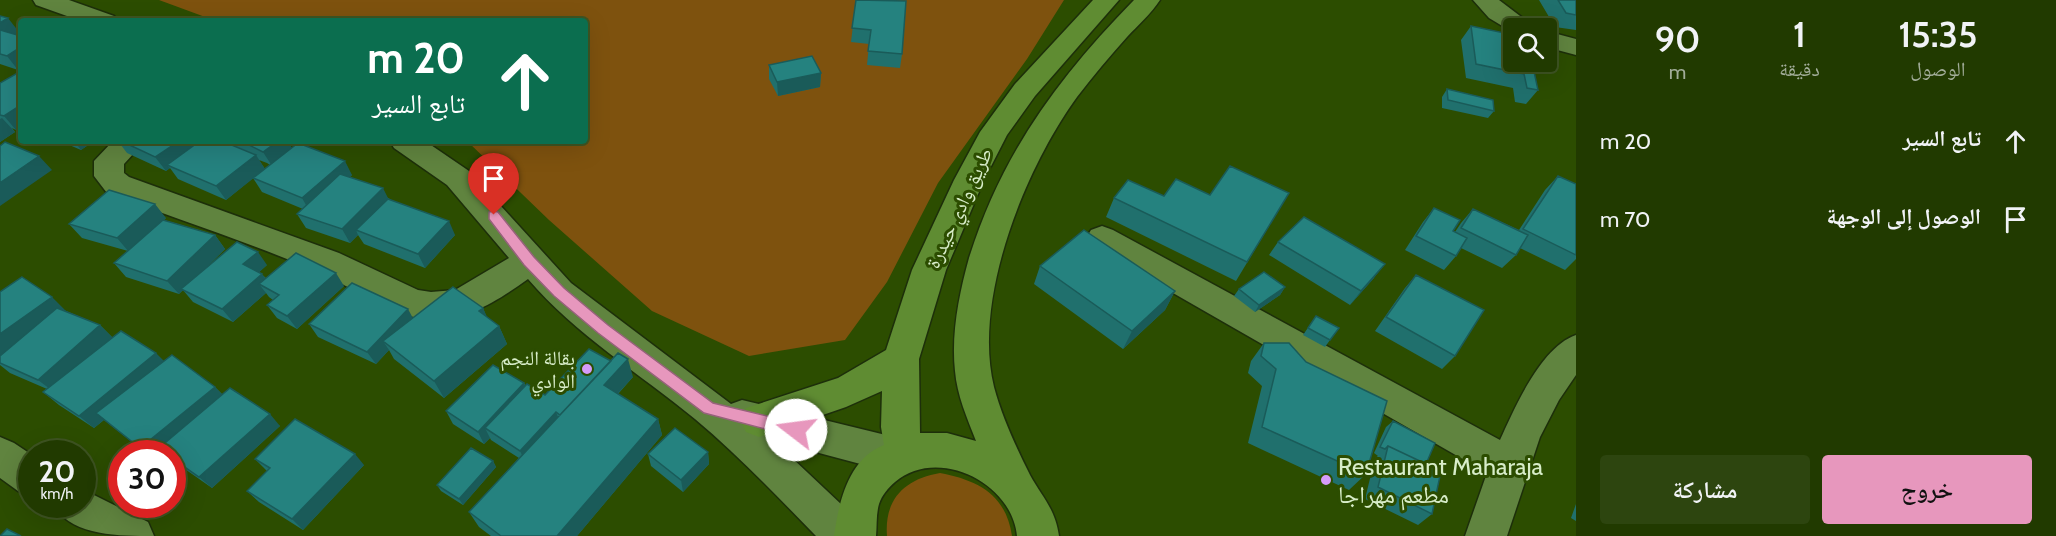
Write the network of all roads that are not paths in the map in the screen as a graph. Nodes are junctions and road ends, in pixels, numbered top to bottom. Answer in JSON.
{"nodes":[{"id":1,"x":45,"y":0,"type":"edge"},
{"id":2,"x":1107,"y":0,"type":"edge"},
{"id":3,"x":1148,"y":0,"type":"edge"},
{"id":4,"x":1485,"y":0,"type":"edge"},
{"id":5,"x":96,"y":18,"type":"edge"},
{"id":6,"x":1506,"y":18,"type":"edge"},
{"id":7,"x":1557,"y":42,"type":"edge"},
{"id":8,"x":1576,"y":47,"type":"edge"},
{"id":9,"x":127,"y":144,"type":"edge"},
{"id":10,"x":408,"y":144,"type":"edge"},
{"id":11,"x":1102,"y":238,"type":"dead end"},
{"id":12,"x":529,"y":261,"type":"junction"},
{"id":13,"x":1576,"y":350,"type":"edge"},
{"id":14,"x":902,"y":358,"type":"junction"},
{"id":15,"x":709,"y":408,"type":"junction"},
{"id":16,"x":759,"y":420,"type":"junction"},
{"id":17,"x":0,"y":455,"type":"edge"},
{"id":18,"x":902,"y":455,"type":"junction"},
{"id":19,"x":1511,"y":466,"type":"junction"},
{"id":20,"x":18,"y":468,"type":"edge"},
{"id":21,"x":1014,"y":483,"type":"junction"},
{"id":22,"x":96,"y":516,"type":"edge"},
{"id":23,"x":1487,"y":534,"type":"edge"},
{"id":24,"x":133,"y":536,"type":"edge"},
{"id":25,"x":845,"y":536,"type":"edge"},
{"id":26,"x":855,"y":536,"type":"edge"},
{"id":27,"x":1038,"y":536,"type":"edge"}],
"edges":[{"from":1,"to":5,"type":"street"},
{"from":2,"to":14,"type":"main road","name":"طريق وادي حيدرة"},
{"from":3,"to":21,"type":"main road","name":"طريق وادي حيدرة"},
{"from":4,"to":6,"type":"street"},
{"from":7,"to":8,"type":"street"},
{"from":9,"to":12,"type":"street"},
{"from":10,"to":12,"type":"street"},
{"from":11,"to":19,"type":"street"},
{"from":12,"to":15,"type":"street"},
{"from":13,"to":19,"type":"street"},
{"from":14,"to":16,"type":"main road"},
{"from":14,"to":18,"type":"main road","name":"طريق وادي حيدرة"},
{"from":15,"to":16,"type":"street"},
{"from":15,"to":25,"type":"street"},
{"from":16,"to":18,"type":"street"},
{"from":17,"to":20,"type":"street"},
{"from":18,"to":21,"type":"main road"},
{"from":18,"to":26,"type":"main road"},
{"from":19,"to":23,"type":"street"},
{"from":21,"to":27,"type":"main road"},
{"from":22,"to":24,"type":"street"}]}
